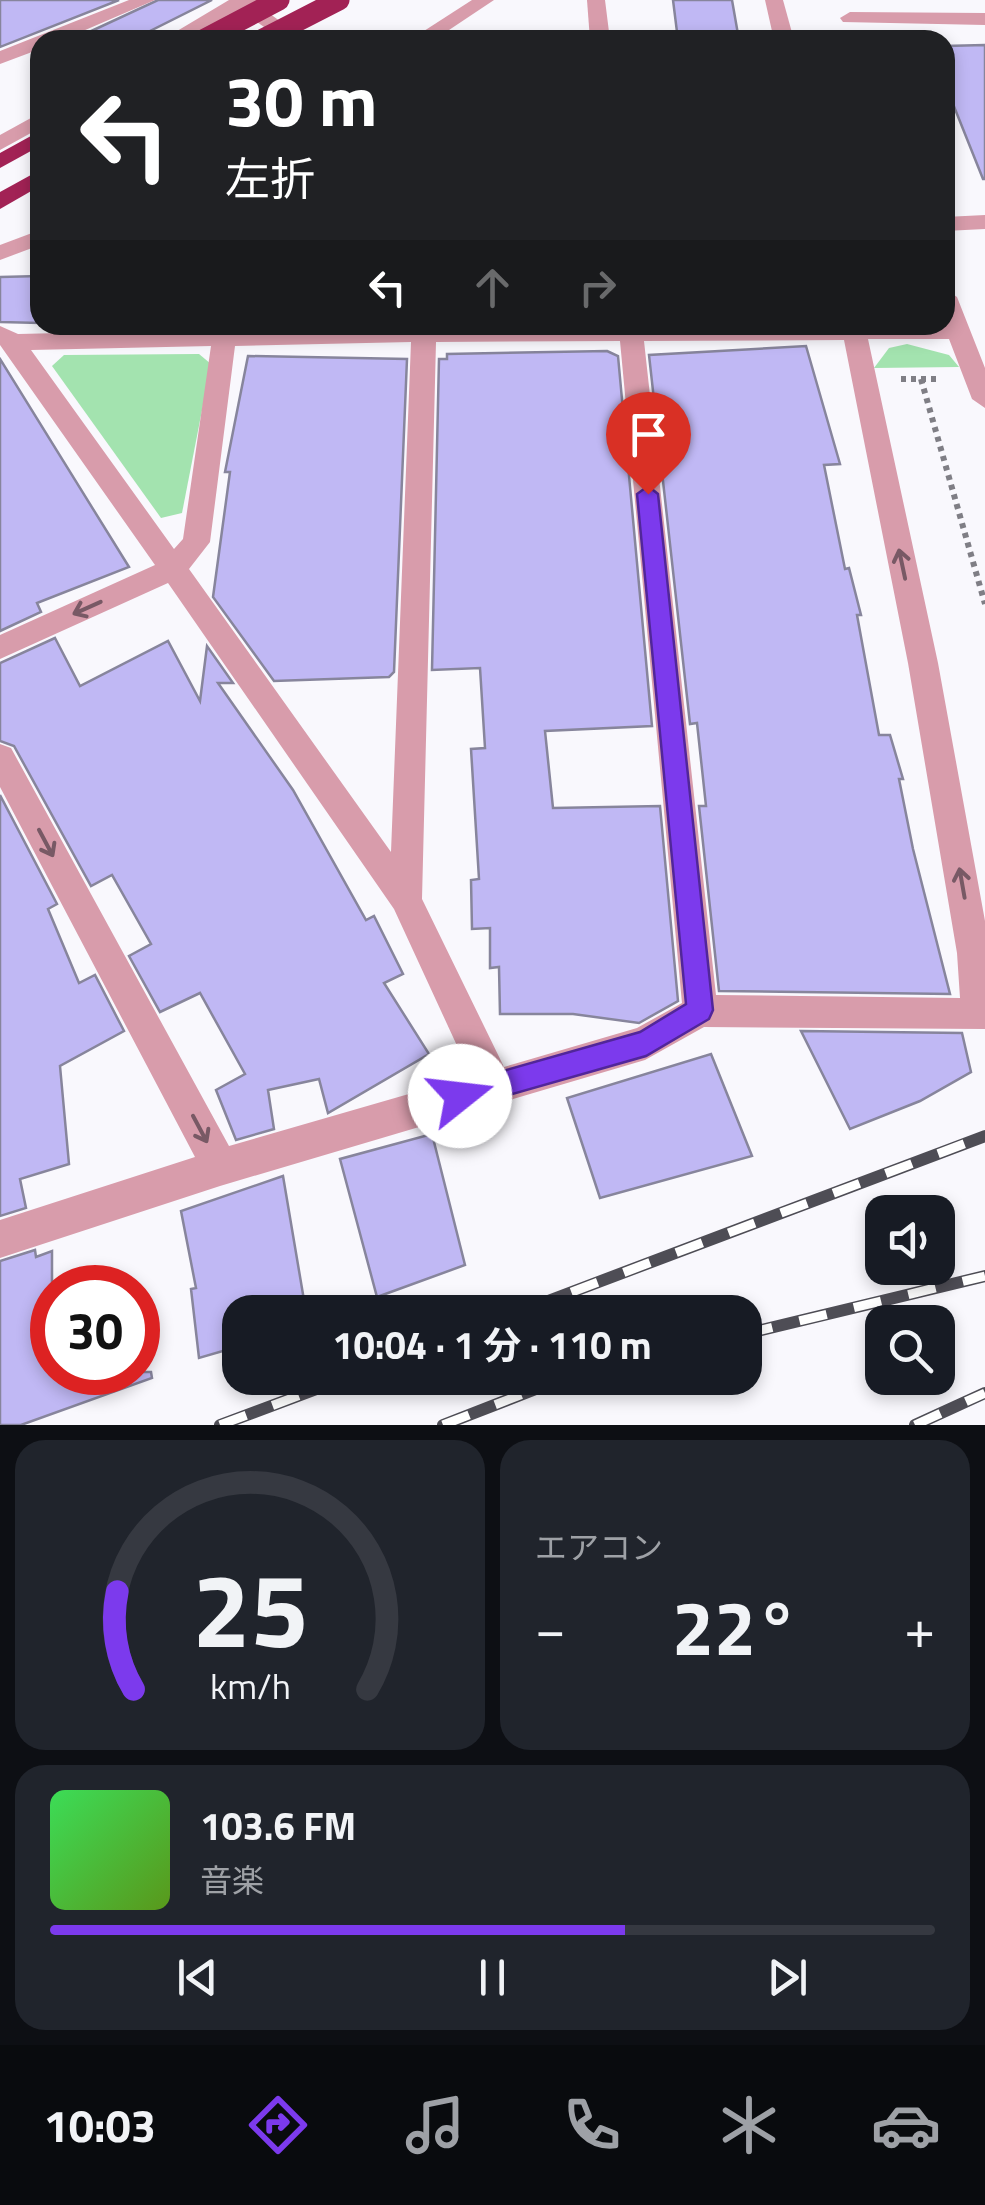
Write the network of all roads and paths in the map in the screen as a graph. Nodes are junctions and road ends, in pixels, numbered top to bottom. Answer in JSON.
{"nodes":[{"id":1,"x":146,"y":0,"type":"edge"},
{"id":2,"x":279,"y":0,"type":"edge"},
{"id":3,"x":339,"y":0,"type":"edge"},
{"id":4,"x":484,"y":0,"type":"edge"},
{"id":5,"x":596,"y":0,"type":"edge"},
{"id":6,"x":774,"y":0,"type":"edge"},
{"id":7,"x":242,"y":1,"type":"edge"},
{"id":8,"x":847,"y":9,"type":"edge"},
{"id":9,"x":985,"y":19,"type":"edge"},
{"id":10,"x":70,"y":30,"type":"edge"},
{"id":11,"x":190,"y":30,"type":"edge"},
{"id":12,"x":221,"y":30,"type":"edge"},
{"id":13,"x":280,"y":30,"type":"edge"},
{"id":14,"x":282,"y":30,"type":"edge"},
{"id":15,"x":436,"y":30,"type":"edge"},
{"id":16,"x":599,"y":30,"type":"edge"},
{"id":17,"x":782,"y":30,"type":"edge"},
{"id":18,"x":30,"y":46,"type":"edge"},
{"id":19,"x":0,"y":58,"type":"edge"},
{"id":20,"x":30,"y":125,"type":"edge"},
{"id":21,"x":30,"y":143,"type":"edge"},
{"id":22,"x":0,"y":144,"type":"edge"},
{"id":23,"x":0,"y":162,"type":"edge"},
{"id":24,"x":30,"y":182,"type":"edge"},
{"id":25,"x":0,"y":202,"type":"edge"},
{"id":26,"x":985,"y":222,"type":"edge"},
{"id":27,"x":955,"y":224,"type":"edge"},
{"id":28,"x":955,"y":323,"type":"edge"},
{"id":29,"x":955,"y":331,"type":"edge"},
{"id":30,"x":958,"y":331,"type":"junction"},
{"id":31,"x":246,"y":335,"type":"edge"},
{"id":32,"x":423,"y":335,"type":"edge"},
{"id":33,"x":632,"y":335,"type":"edge"},
{"id":34,"x":855,"y":335,"type":"edge"},
{"id":35,"x":6,"y":338,"type":"edge"},
{"id":36,"x":224,"y":338,"type":"junction"},
{"id":37,"x":893,"y":379,"type":"dead end"},
{"id":38,"x":920,"y":379,"type":"junction"},
{"id":39,"x":981,"y":388,"type":"edge"},
{"id":40,"x":173,"y":569,"type":"junction"},
{"id":41,"x":985,"y":604,"type":"edge"},
{"id":42,"x":0,"y":648,"type":"edge"},
{"id":43,"x":0,"y":757,"type":"edge"},
{"id":44,"x":406,"y":899,"type":"junction"},
{"id":45,"x":700,"y":1010,"type":"junction"},
{"id":46,"x":494,"y":1086,"type":"junction"},
{"id":47,"x":220,"y":1167,"type":"junction"},
{"id":48,"x":0,"y":1239,"type":"edge"}],
"edges":[{"from":1,"to":10,"type":"street"},
{"from":2,"to":12,"type":"highway","bridge":true},
{"from":3,"to":13,"type":"highway","bridge":true},
{"from":4,"to":15,"type":"street"},
{"from":5,"to":16,"type":"street"},
{"from":6,"to":17,"type":"street"},
{"from":7,"to":11,"type":"street"},
{"from":7,"to":14,"type":"street"},
{"from":8,"to":9,"type":"street"},
{"from":18,"to":19,"type":"street"},
{"from":20,"to":22,"type":"street"},
{"from":21,"to":23,"type":"highway"},
{"from":24,"to":25,"type":"highway"},
{"from":26,"to":27,"type":"street"},
{"from":28,"to":30,"type":"street"},
{"from":29,"to":30,"type":"street"},
{"from":30,"to":39,"type":"street"},
{"from":31,"to":36,"type":"street"},
{"from":32,"to":44,"type":"street"},
{"from":33,"to":45,"type":"street"},
{"from":45,"to":34,"type":"street","one_way":true},
{"from":35,"to":36,"type":"street"},
{"from":35,"to":40,"type":"street"},
{"from":36,"to":40,"type":"street"},
{"from":37,"to":38,"type":"path"},
{"from":38,"to":39,"type":"path"},
{"from":38,"to":41,"type":"path"},
{"from":40,"to":42,"type":"street","one_way":true},
{"from":40,"to":44,"type":"street"},
{"from":43,"to":47,"type":"street","one_way":true},
{"from":44,"to":46,"type":"street"},
{"from":45,"to":46,"type":"street"},
{"from":46,"to":47,"type":"street"},
{"from":47,"to":48,"type":"street"}]}
